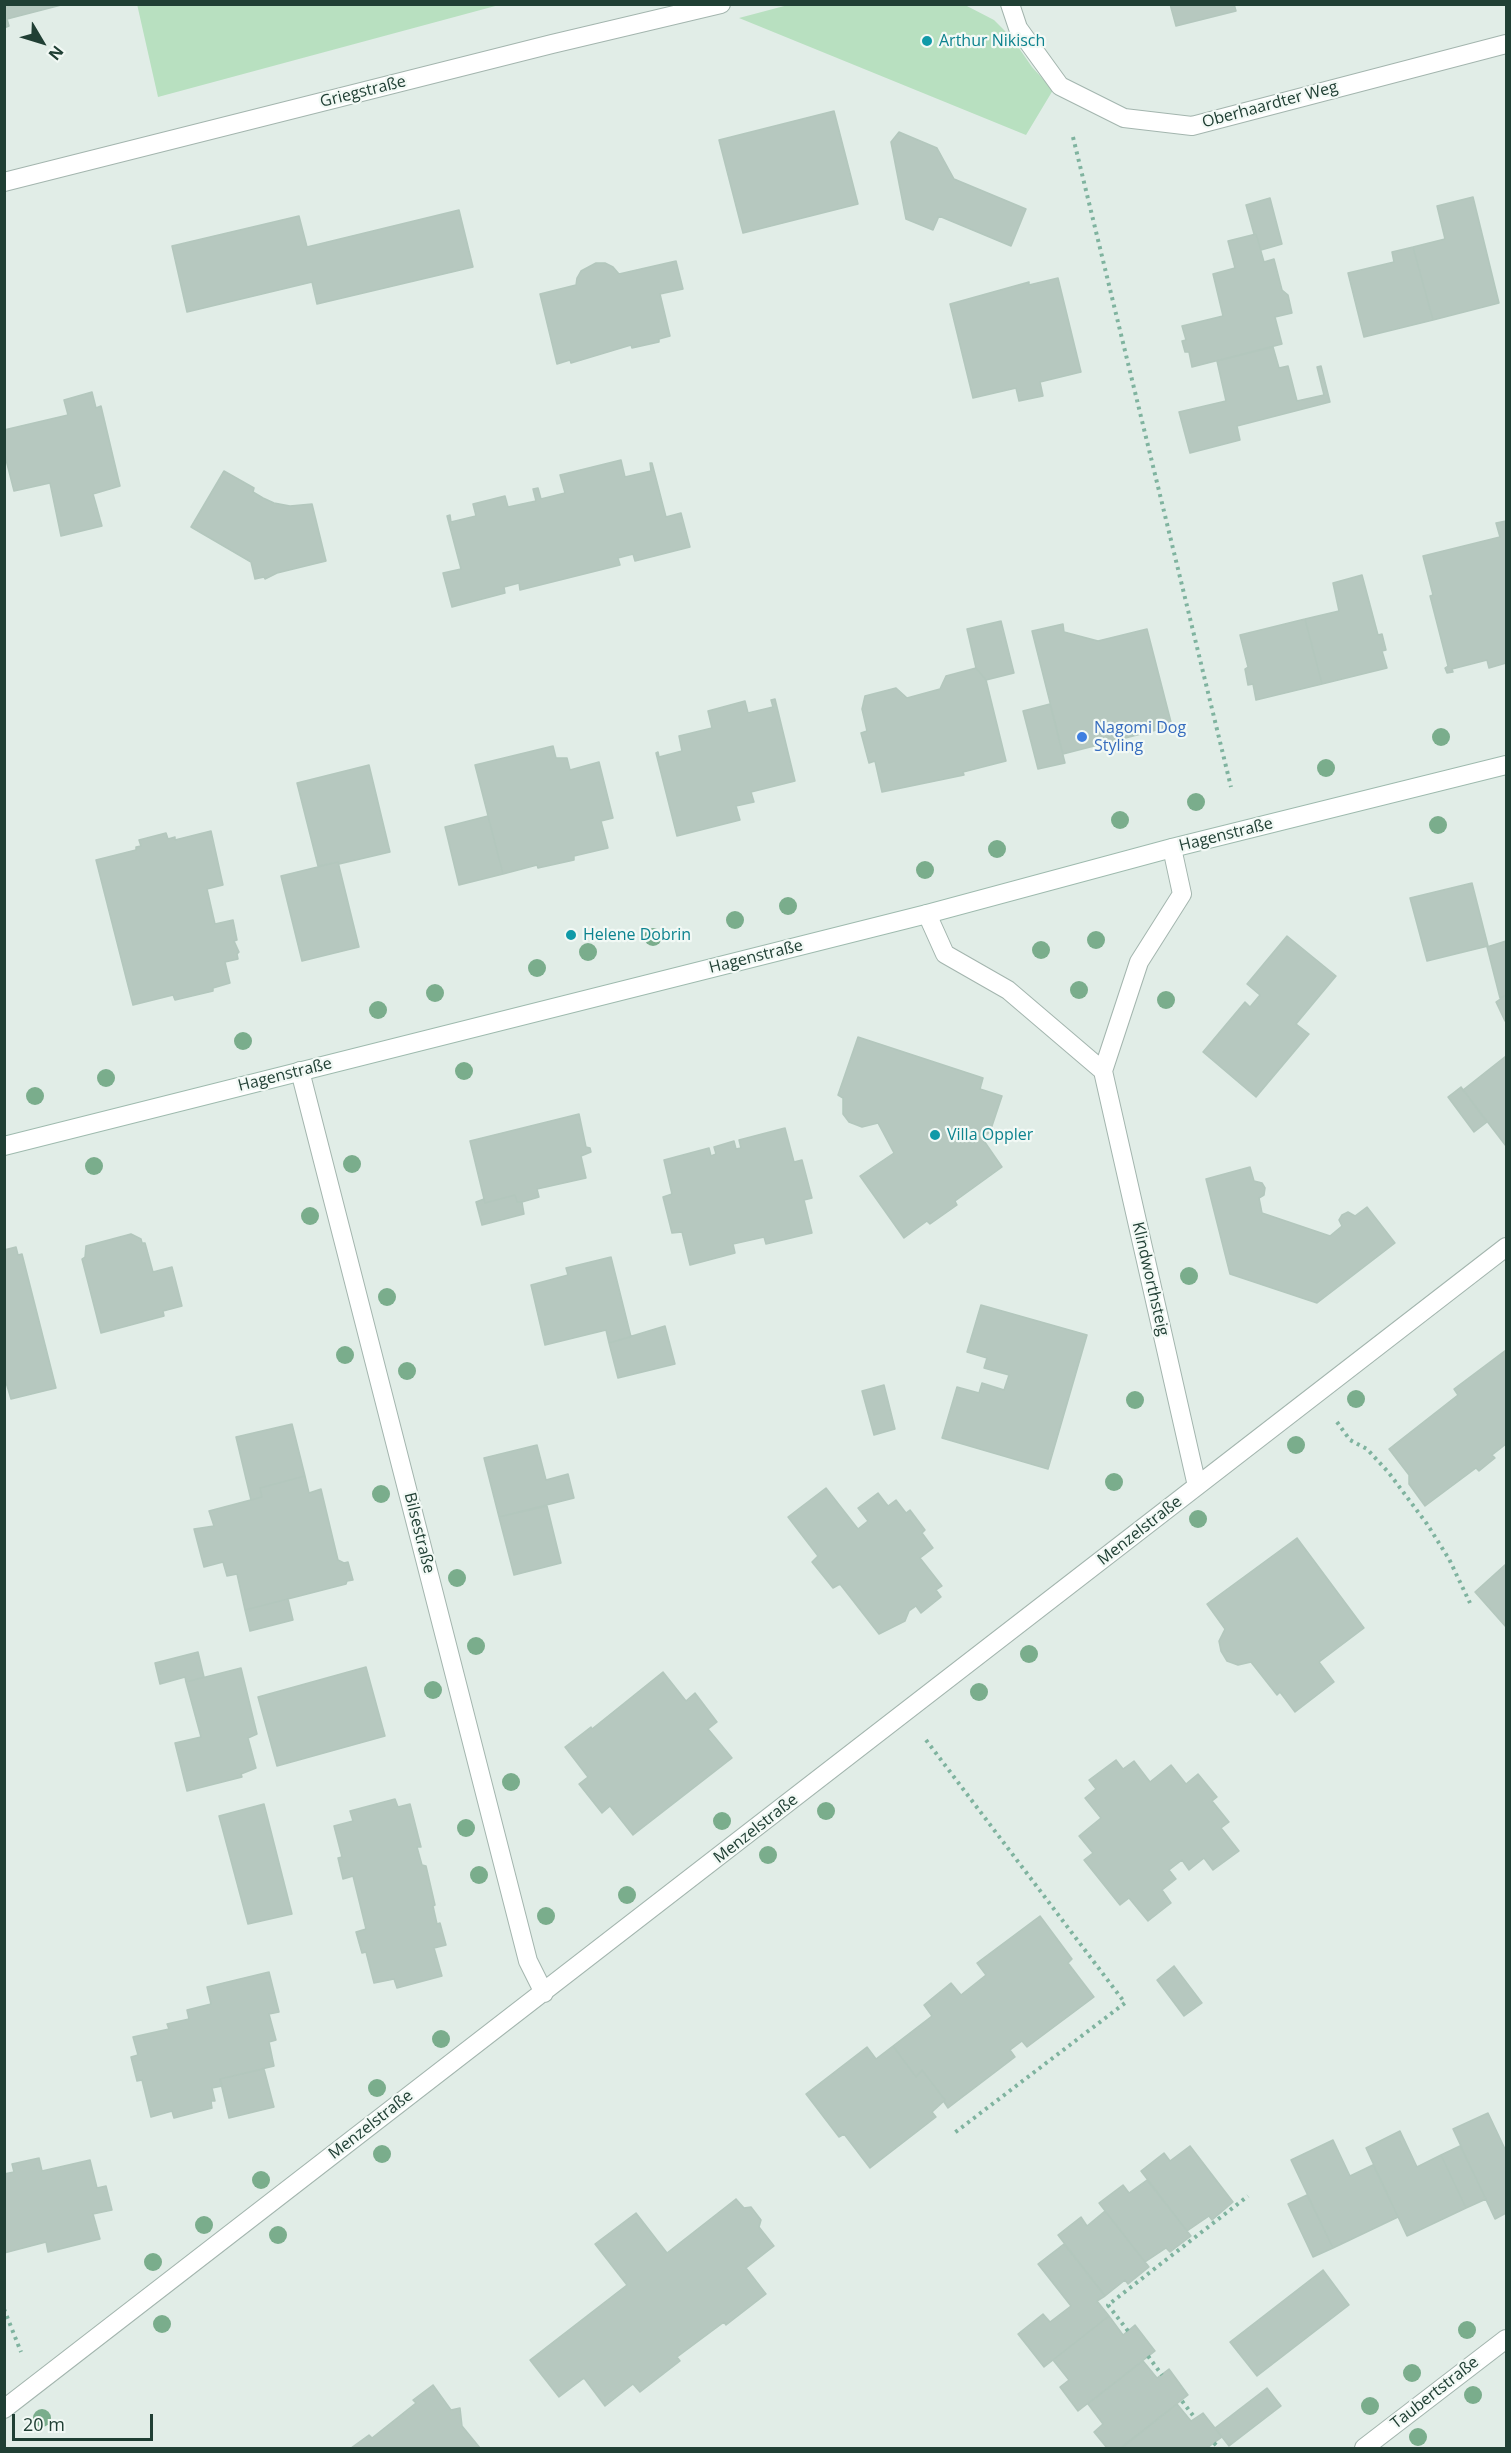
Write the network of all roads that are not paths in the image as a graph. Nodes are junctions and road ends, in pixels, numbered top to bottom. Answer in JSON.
{"nodes":[{"id":1,"x":722,"y":4,"type":"edge"},
{"id":2,"x":1010,"y":4,"type":"edge"},
{"id":3,"x":1506,"y":44,"type":"edge"},
{"id":4,"x":4,"y":182,"type":"edge"},
{"id":5,"x":1506,"y":765,"type":"edge"},
{"id":6,"x":1172,"y":848,"type":"junction"},
{"id":7,"x":927,"y":914,"type":"junction"},
{"id":8,"x":300,"y":1071,"type":"junction"},
{"id":9,"x":1103,"y":1071,"type":"junction"},
{"id":10,"x":4,"y":1146,"type":"edge"},
{"id":11,"x":1506,"y":1248,"type":"edge"},
{"id":12,"x":1197,"y":1486,"type":"junction"},
{"id":13,"x":544,"y":1993,"type":"junction"},
{"id":14,"x":1506,"y":2339,"type":"edge"},
{"id":15,"x":4,"y":2409,"type":"edge"},
{"id":16,"x":1364,"y":2448,"type":"edge"}],
"edges":[{"from":1,"to":4,"type":"street","name":"Griegstraße"},
{"from":2,"to":3,"type":"street","name":"Oberhaardter Weg"},
{"from":5,"to":6,"type":"street","name":"Hagenstraße"},
{"from":6,"to":7,"type":"street","name":"Hagenstraße"},
{"from":6,"to":9,"type":"street"},
{"from":7,"to":8,"type":"street","name":"Hagenstraße"},
{"from":7,"to":9,"type":"street"},
{"from":8,"to":10,"type":"street","name":"Hagenstraße"},
{"from":8,"to":13,"type":"street","name":"Bilsestraße"},
{"from":9,"to":12,"type":"street","name":"Klindworthsteig"},
{"from":11,"to":12,"type":"street","name":"Menzelstraße"},
{"from":12,"to":13,"type":"street","name":"Menzelstraße"},
{"from":13,"to":15,"type":"street","name":"Menzelstraße"},
{"from":14,"to":16,"type":"street","name":"Taubertstraße"}]}
